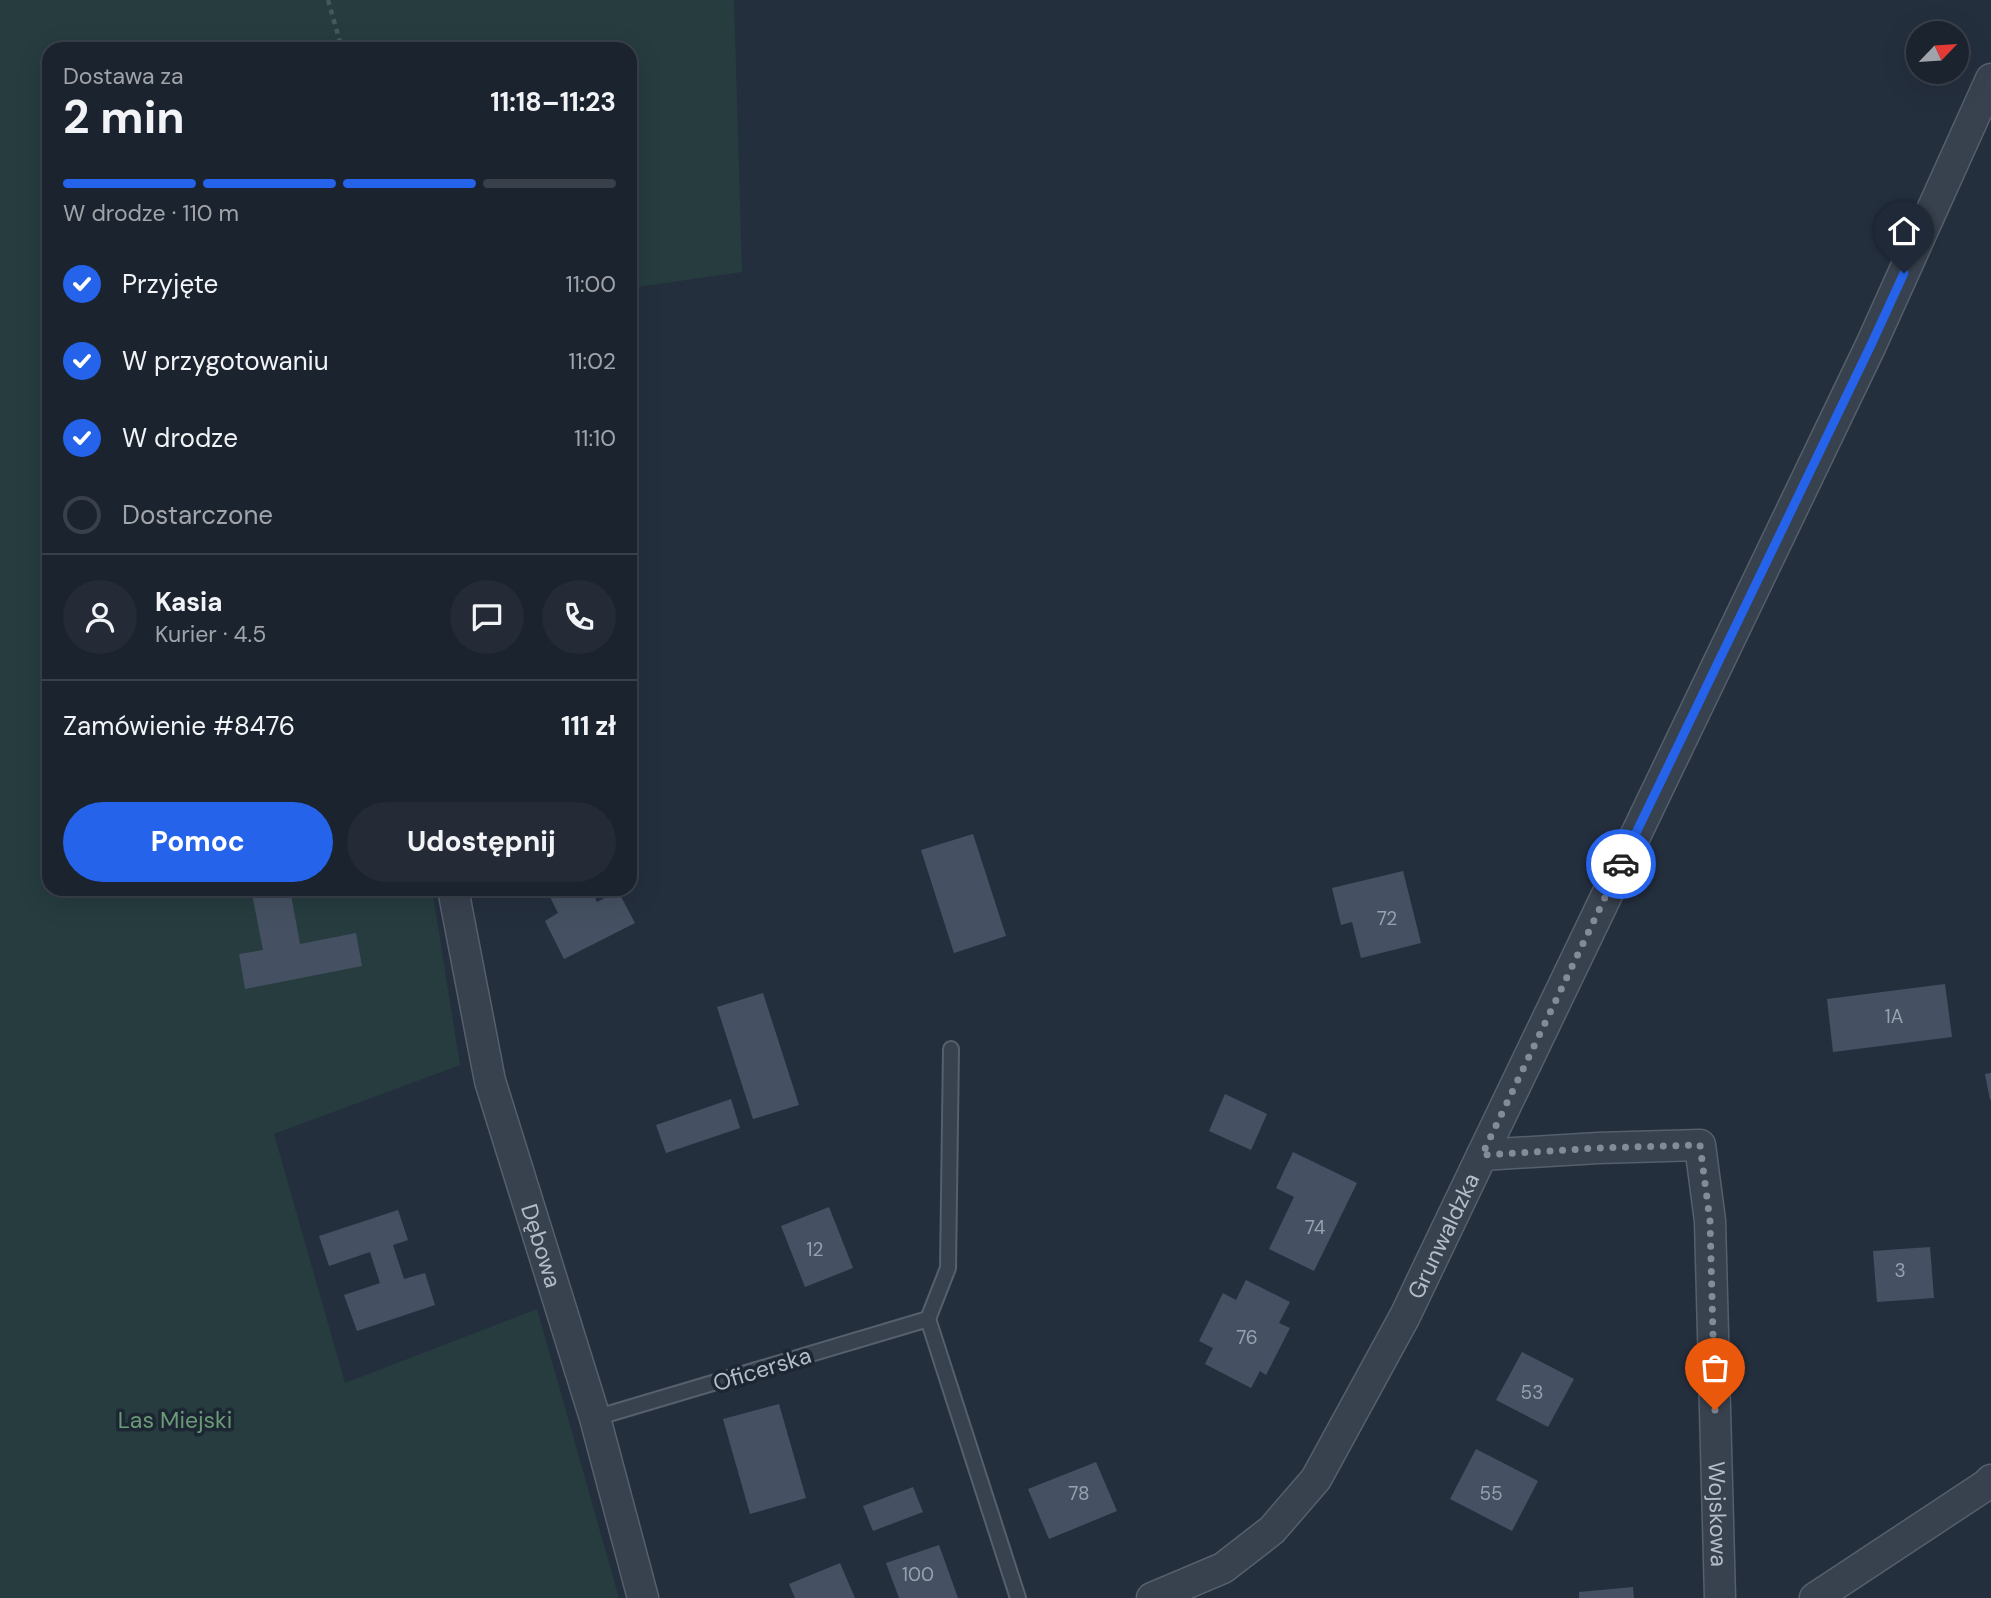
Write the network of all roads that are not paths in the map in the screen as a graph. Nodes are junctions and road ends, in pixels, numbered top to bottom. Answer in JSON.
{"nodes":[{"id":1,"x":1991,"y":79,"type":"edge"},
{"id":2,"x":454,"y":896,"type":"edge"},
{"id":3,"x":951,"y":1049,"type":"dead end"},
{"id":4,"x":1482,"y":1155,"type":"junction"},
{"id":5,"x":928,"y":1320,"type":"junction"},
{"id":6,"x":595,"y":1418,"type":"junction"},
{"id":7,"x":1991,"y":1480,"type":"edge"},
{"id":8,"x":643,"y":1598,"type":"edge"},
{"id":9,"x":1018,"y":1598,"type":"edge"},
{"id":10,"x":1152,"y":1598,"type":"edge"},
{"id":11,"x":1720,"y":1598,"type":"edge"},
{"id":12,"x":1815,"y":1598,"type":"edge"}],
"edges":[{"from":1,"to":4,"type":"street","name":"Grunwaldzka"},
{"from":2,"to":6,"type":"street","name":"Dębowa"},
{"from":3,"to":5,"type":"lane"},
{"from":4,"to":10,"type":"street","name":"Grunwaldzka"},
{"from":4,"to":11,"type":"street","name":"Wojskowa"},
{"from":5,"to":6,"type":"lane","name":"Oficerska"},
{"from":5,"to":9,"type":"lane"},
{"from":6,"to":8,"type":"street","name":"Dębowa"},
{"from":7,"to":12,"type":"street"}]}
